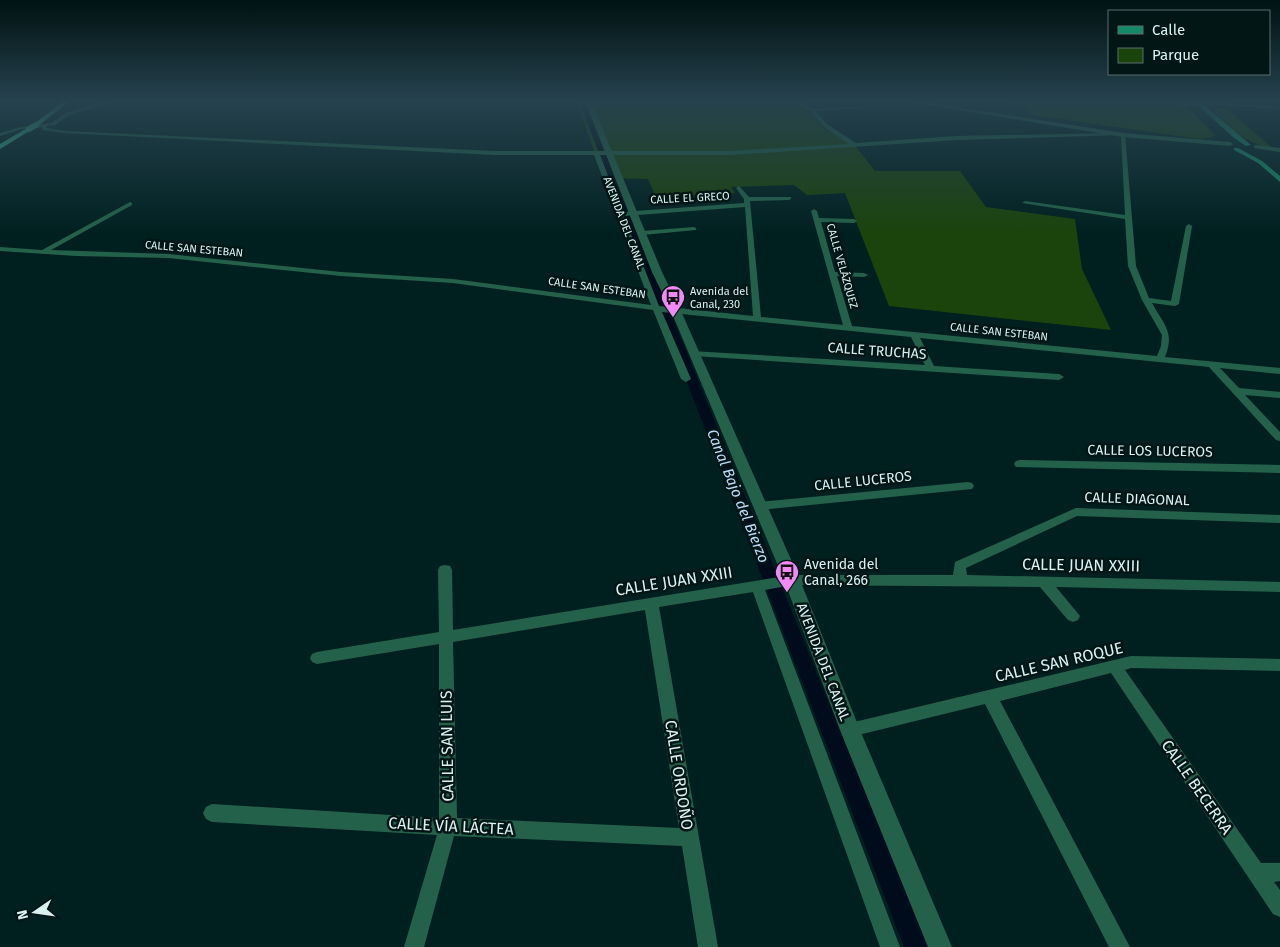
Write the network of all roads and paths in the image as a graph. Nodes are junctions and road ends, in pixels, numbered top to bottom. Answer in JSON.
{"nodes":[{"id":1,"x":339,"y":145,"type":"edge"},
{"id":2,"x":600,"y":145,"type":"edge"},
{"id":3,"x":852,"y":145,"type":"edge"},
{"id":4,"x":1122,"y":145,"type":"edge"},
{"id":5,"x":1224,"y":145,"type":"edge"},
{"id":6,"x":1251,"y":145,"type":"edge"},
{"id":7,"x":1232,"y":146,"type":"junction"},
{"id":8,"x":1256,"y":148,"type":"junction"},
{"id":9,"x":1280,"y":151,"type":"edge"},
{"id":10,"x":602,"y":152,"type":"junction"},
{"id":11,"x":1260,"y":162,"type":"junction"},
{"id":12,"x":1280,"y":180,"type":"edge"},
{"id":13,"x":739,"y":188,"type":"dead end"},
{"id":14,"x":789,"y":198,"type":"dead end"},
{"id":15,"x":748,"y":202,"type":"junction"},
{"id":16,"x":1025,"y":203,"type":"dead end"},
{"id":17,"x":130,"y":204,"type":"dead end"},
{"id":18,"x":814,"y":211,"type":"dead end"},
{"id":19,"x":627,"y":213,"type":"junction"},
{"id":20,"x":1128,"y":217,"type":"junction"},
{"id":21,"x":817,"y":220,"type":"junction"},
{"id":22,"x":854,"y":221,"type":"dead end"},
{"id":23,"x":1189,"y":226,"type":"dead end"},
{"id":24,"x":694,"y":229,"type":"dead end"},
{"id":25,"x":642,"y":233,"type":"junction"},
{"id":26,"x":0,"y":249,"type":"edge"},
{"id":27,"x":43,"y":252,"type":"junction"},
{"id":28,"x":832,"y":274,"type":"junction"},
{"id":29,"x":864,"y":275,"type":"dead end"},
{"id":30,"x":1146,"y":300,"type":"junction"},
{"id":31,"x":656,"y":308,"type":"junction"},
{"id":32,"x":676,"y":311,"type":"junction"},
{"id":33,"x":757,"y":320,"type":"junction"},
{"id":34,"x":848,"y":328,"type":"junction"},
{"id":35,"x":914,"y":335,"type":"junction"},
{"id":36,"x":1165,"y":346,"type":"junction"},
{"id":37,"x":694,"y":353,"type":"junction"},
{"id":38,"x":1160,"y":358,"type":"junction"},
{"id":39,"x":1189,"y":362,"type":"junction"},
{"id":40,"x":1212,"y":365,"type":"junction"},
{"id":41,"x":931,"y":368,"type":"junction"},
{"id":42,"x":1280,"y":371,"type":"edge"},
{"id":43,"x":1059,"y":377,"type":"dead end"},
{"id":44,"x":686,"y":379,"type":"dead end"},
{"id":45,"x":1236,"y":391,"type":"junction"},
{"id":46,"x":1280,"y":394,"type":"edge"},
{"id":47,"x":1278,"y":434,"type":"edge"},
{"id":48,"x":1020,"y":464,"type":"dead end"},
{"id":49,"x":1280,"y":469,"type":"edge"},
{"id":50,"x":968,"y":486,"type":"dead end"},
{"id":51,"x":760,"y":506,"type":"junction"},
{"id":52,"x":1280,"y":518,"type":"edge"},
{"id":53,"x":445,"y":570,"type":"dead end"},
{"id":54,"x":960,"y":580,"type":"junction"},
{"id":55,"x":786,"y":581,"type":"junction"},
{"id":56,"x":1044,"y":582,"type":"junction"},
{"id":57,"x":761,"y":585,"type":"junction"},
{"id":58,"x":1280,"y":587,"type":"edge"},
{"id":59,"x":651,"y":603,"type":"junction"},
{"id":60,"x":1073,"y":616,"type":"dead end"},
{"id":61,"x":445,"y":636,"type":"junction"},
{"id":62,"x":317,"y":658,"type":"dead end"},
{"id":63,"x":1280,"y":665,"type":"edge"},
{"id":64,"x":1114,"y":666,"type":"junction"},
{"id":65,"x":989,"y":696,"type":"junction"},
{"id":66,"x":850,"y":730,"type":"junction"},
{"id":67,"x":212,"y":813,"type":"dead end"},
{"id":68,"x":448,"y":827,"type":"junction"},
{"id":69,"x":690,"y":837,"type":"junction"},
{"id":70,"x":1280,"y":872,"type":"edge"},
{"id":71,"x":1256,"y":873,"type":"junction"},
{"id":72,"x":1280,"y":907,"type":"edge"},
{"id":73,"x":414,"y":947,"type":"edge"},
{"id":74,"x":708,"y":947,"type":"edge"},
{"id":75,"x":890,"y":947,"type":"edge"},
{"id":76,"x":940,"y":947,"type":"edge"},
{"id":77,"x":1120,"y":947,"type":"edge"}],
"edges":[{"from":1,"to":10,"type":"street"},
{"from":2,"to":10,"type":"street","name":"AVENIDA DEL CANAL"},
{"from":3,"to":10,"type":"street"},
{"from":4,"to":20,"type":"street"},
{"from":5,"to":7,"type":"street"},
{"from":6,"to":8,"type":"main road"},
{"from":7,"to":8,"type":"main road"},
{"from":7,"to":8,"type":"main road"},
{"from":7,"to":11,"type":"main road"},
{"from":8,"to":9,"type":"street"},
{"from":8,"to":11,"type":"main road"},
{"from":10,"to":19,"type":"street","name":"AVENIDA DEL CANAL"},
{"from":11,"to":12,"type":"main road"},
{"from":13,"to":15,"type":"street"},
{"from":14,"to":15,"type":"street","name":"CALLE EL GRECO"},
{"from":15,"to":19,"type":"street","name":"CALLE EL GRECO"},
{"from":15,"to":33,"type":"street"},
{"from":16,"to":20,"type":"street"},
{"from":17,"to":27,"type":"street"},
{"from":18,"to":21,"type":"street","name":"CALLE VELÁZQUEZ"},
{"from":19,"to":25,"type":"street","name":"AVENIDA DEL CANAL"},
{"from":19,"to":31,"type":"street","name":"AVENIDA DEL CANAL"},
{"from":20,"to":30,"type":"street"},
{"from":21,"to":22,"type":"street"},
{"from":21,"to":28,"type":"street","name":"CALLE VELÁZQUEZ"},
{"from":23,"to":30,"type":"street"},
{"from":24,"to":25,"type":"street"},
{"from":25,"to":32,"type":"street","name":"AVENIDA DEL CANAL"},
{"from":26,"to":27,"type":"street","name":"CALLE SAN ESTEBAN"},
{"from":27,"to":31,"type":"street","name":"CALLE SAN ESTEBAN"},
{"from":28,"to":29,"type":"street"},
{"from":28,"to":34,"type":"street","name":"CALLE VELÁZQUEZ"},
{"from":30,"to":36,"type":"street"},
{"from":31,"to":32,"type":"street","name":"CALLE SAN ESTEBAN"},
{"from":31,"to":44,"type":"street","name":"AVENIDA DEL CANAL"},
{"from":32,"to":33,"type":"street","name":"CALLE SAN ESTEBAN"},
{"from":32,"to":37,"type":"street","name":"AVENIDA DEL CANAL"},
{"from":33,"to":34,"type":"street","name":"CALLE SAN ESTEBAN"},
{"from":34,"to":35,"type":"street","name":"CALLE SAN ESTEBAN"},
{"from":35,"to":38,"type":"street","name":"CALLE SAN ESTEBAN"},
{"from":35,"to":41,"type":"street"},
{"from":36,"to":38,"type":"street"},
{"from":36,"to":39,"type":"street"},
{"from":37,"to":41,"type":"street","name":"CALLE TRUCHAS"},
{"from":37,"to":51,"type":"street","name":"AVENIDA DEL CANAL"},
{"from":38,"to":39,"type":"street","name":"CALLE SAN ESTEBAN"},
{"from":39,"to":40,"type":"street","name":"CALLE SAN ESTEBAN"},
{"from":40,"to":42,"type":"street","name":"CALLE SAN ESTEBAN"},
{"from":40,"to":45,"type":"street"},
{"from":41,"to":43,"type":"street","name":"CALLE TRUCHAS"},
{"from":45,"to":46,"type":"street"},
{"from":45,"to":47,"type":"street"},
{"from":48,"to":49,"type":"street","name":"CALLE LOS LUCEROS"},
{"from":50,"to":51,"type":"street","name":"CALLE LUCEROS"},
{"from":51,"to":55,"type":"street","name":"AVENIDA DEL CANAL"},
{"from":52,"to":54,"type":"street","name":"CALLE DIAGONAL"},
{"from":53,"to":61,"type":"street","name":"CALLE SAN LUIS"},
{"from":54,"to":55,"type":"street","name":"CALLE JUAN XXIII"},
{"from":54,"to":56,"type":"street","name":"CALLE JUAN XXIII"},
{"from":55,"to":57,"type":"street","name":"CALLE JUAN XXIII"},
{"from":55,"to":66,"type":"street","name":"AVENIDA DEL CANAL"},
{"from":56,"to":58,"type":"street","name":"CALLE JUAN XXIII"},
{"from":56,"to":60,"type":"street"},
{"from":57,"to":59,"type":"street","name":"CALLE JUAN XXIII"},
{"from":57,"to":75,"type":"street"},
{"from":59,"to":61,"type":"street","name":"CALLE JUAN XXIII"},
{"from":59,"to":69,"type":"street","name":"CALLE ORDOÑO"},
{"from":61,"to":62,"type":"street","name":"CALLE JUAN XXIII"},
{"from":61,"to":68,"type":"street","name":"CALLE SAN LUIS"},
{"from":63,"to":64,"type":"street","name":"CALLE SAN ROQUE"},
{"from":64,"to":65,"type":"street","name":"CALLE SAN ROQUE"},
{"from":64,"to":71,"type":"street","name":"CALLE BECERRA"},
{"from":65,"to":66,"type":"street","name":"CALLE SAN ROQUE"},
{"from":65,"to":77,"type":"street"},
{"from":66,"to":76,"type":"street","name":"AVENIDA DEL CANAL"},
{"from":67,"to":68,"type":"street","name":"CALLE VÍA LÁCTEA"},
{"from":68,"to":69,"type":"street","name":"CALLE VÍA LÁCTEA"},
{"from":68,"to":73,"type":"street","name":"CALLE SAN LUIS"},
{"from":69,"to":74,"type":"street","name":"CALLE ORDOÑO"},
{"from":70,"to":71,"type":"street"},
{"from":71,"to":72,"type":"street","name":"CALLE BECERRA"}]}
